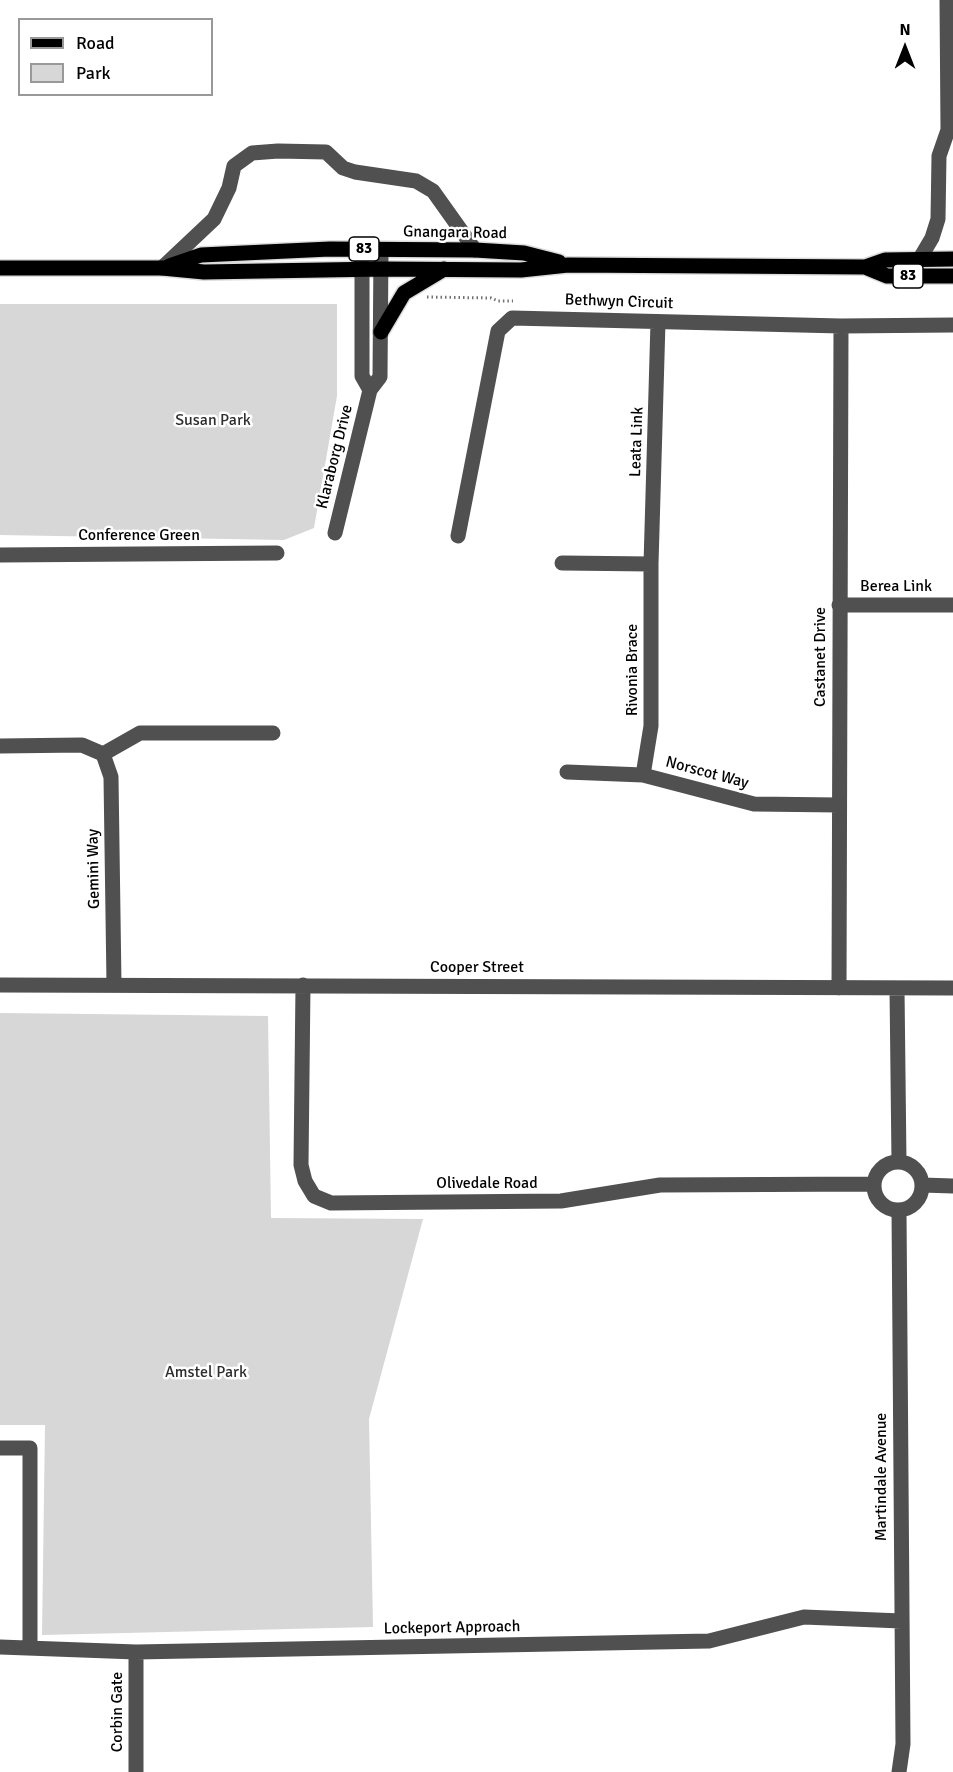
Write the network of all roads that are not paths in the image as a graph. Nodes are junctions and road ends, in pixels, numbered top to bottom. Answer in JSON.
{"nodes":[{"id":1,"x":947,"y":0,"type":"edge"},
{"id":2,"x":951,"y":132,"type":"edge"},
{"id":3,"x":360,"y":249,"type":"junction"},
{"id":4,"x":381,"y":250,"type":"junction"},
{"id":5,"x":475,"y":250,"type":"junction"},
{"id":6,"x":919,"y":260,"type":"junction"},
{"id":7,"x":953,"y":260,"type":"edge"},
{"id":8,"x":568,"y":264,"type":"junction"},
{"id":9,"x":864,"y":267,"type":"junction"},
{"id":10,"x":0,"y":268,"type":"edge"},
{"id":11,"x":162,"y":268,"type":"junction"},
{"id":12,"x":362,"y":269,"type":"junction"},
{"id":13,"x":382,"y":269,"type":"junction"},
{"id":14,"x":444,"y":269,"type":"junction"},
{"id":15,"x":953,"y":276,"type":"edge"},
{"id":16,"x":658,"y":322,"type":"junction"},
{"id":17,"x":953,"y":325,"type":"edge"},
{"id":18,"x":841,"y":326,"type":"junction"},
{"id":19,"x":381,"y":332,"type":"junction"},
{"id":20,"x":370,"y":390,"type":"junction"},
{"id":21,"x":334,"y":533,"type":"dead end"},
{"id":22,"x":458,"y":536,"type":"dead end"},
{"id":23,"x":278,"y":553,"type":"dead end"},
{"id":24,"x":0,"y":555,"type":"edge"},
{"id":25,"x":562,"y":563,"type":"dead end"},
{"id":26,"x":651,"y":564,"type":"junction"},
{"id":27,"x":840,"y":605,"type":"junction"},
{"id":28,"x":953,"y":605,"type":"edge"},
{"id":29,"x":273,"y":733,"type":"dead end"},
{"id":30,"x":0,"y":747,"type":"edge"},
{"id":31,"x":103,"y":754,"type":"junction"},
{"id":32,"x":567,"y":772,"type":"dead end"},
{"id":33,"x":643,"y":775,"type":"junction"},
{"id":34,"x":839,"y":805,"type":"junction"},
{"id":35,"x":114,"y":984,"type":"junction"},
{"id":36,"x":0,"y":985,"type":"edge"},
{"id":37,"x":303,"y":985,"type":"junction"},
{"id":38,"x":839,"y":988,"type":"junction"},
{"id":39,"x":897,"y":988,"type":"junction"},
{"id":40,"x":953,"y":988,"type":"edge"},
{"id":41,"x":898,"y":1162,"type":"junction"},
{"id":42,"x":874,"y":1184,"type":"junction"},
{"id":43,"x":922,"y":1185,"type":"junction"},
{"id":44,"x":953,"y":1186,"type":"edge"},
{"id":45,"x":898,"y":1210,"type":"junction"},
{"id":46,"x":0,"y":1448,"type":"edge"},
{"id":47,"x":901,"y":1621,"type":"junction"},
{"id":48,"x":0,"y":1647,"type":"edge"},
{"id":49,"x":30,"y":1648,"type":"junction"},
{"id":50,"x":136,"y":1652,"type":"junction"},
{"id":51,"x":903,"y":1744,"type":"junction"},
{"id":52,"x":136,"y":1772,"type":"edge"},
{"id":53,"x":899,"y":1772,"type":"edge"},
{"id":54,"x":908,"y":1772,"type":"edge"}],
"edges":[{"from":1,"to":2,"type":"street"},
{"from":2,"to":6,"type":"street"},
{"from":3,"to":4,"type":"main road","name":"Gnangara Road","number":"83"},
{"from":3,"to":11,"type":"main road","name":"Gnangara Road","number":"83"},
{"from":3,"to":12,"type":"street","name":"Klaraborg Drive"},
{"from":4,"to":5,"type":"main road","name":"Gnangara Road","number":"83"},
{"from":4,"to":13,"type":"street","name":"Klaraborg Drive"},
{"from":5,"to":8,"type":"main road","name":"Gnangara Road","number":"83"},
{"from":5,"to":11,"type":"street"},
{"from":6,"to":7,"type":"main road","name":"Gnangara Road","number":"83"},
{"from":6,"to":9,"type":"main road","name":"Gnangara Road","number":"83"},
{"from":8,"to":9,"type":"main road","name":"Gnangara Road","number":"83"},
{"from":8,"to":14,"type":"main road","name":"Gnangara Road","number":"83"},
{"from":9,"to":15,"type":"main road","name":"Gnangara Road","number":"83"},
{"from":10,"to":11,"type":"main road","name":"Gnangara Road","number":"83"},
{"from":11,"to":12,"type":"main road","name":"Gnangara Road","number":"83"},
{"from":12,"to":13,"type":"main road","name":"Gnangara Road","number":"83"},
{"from":12,"to":20,"type":"street","name":"Klaraborg Drive"},
{"from":13,"to":14,"type":"main road","name":"Gnangara Road","number":"83"},
{"from":13,"to":19,"type":"street","name":"Klaraborg Drive"},
{"from":14,"to":19,"type":"main road"},
{"from":16,"to":18,"type":"street","name":"Bethwyn Circuit"},
{"from":16,"to":22,"type":"street","name":"Bethwyn Circuit"},
{"from":16,"to":26,"type":"street","name":"Leata Link"},
{"from":17,"to":18,"type":"street","name":"Bethwyn Circuit"},
{"from":18,"to":27,"type":"street","name":"Castanet Drive"},
{"from":19,"to":20,"type":"street","name":"Klaraborg Drive"},
{"from":20,"to":21,"type":"street","name":"Klaraborg Drive"},
{"from":23,"to":24,"type":"street","name":"Conference Green"},
{"from":25,"to":26,"type":"street"},
{"from":26,"to":33,"type":"street","name":"Rivonia Brace"},
{"from":27,"to":28,"type":"street","name":"Berea Link"},
{"from":27,"to":34,"type":"street","name":"Castanet Drive"},
{"from":29,"to":31,"type":"street"},
{"from":30,"to":31,"type":"street"},
{"from":31,"to":35,"type":"street","name":"Gemini Way"},
{"from":32,"to":33,"type":"street","name":"Norscot Way"},
{"from":33,"to":34,"type":"street","name":"Norscot Way"},
{"from":34,"to":38,"type":"street","name":"Castanet Drive"},
{"from":35,"to":36,"type":"street","name":"Cooper Street"},
{"from":35,"to":37,"type":"street","name":"Cooper Street"},
{"from":37,"to":38,"type":"street","name":"Cooper Street"},
{"from":37,"to":42,"type":"street","name":"Olivedale Road"},
{"from":38,"to":39,"type":"street","name":"Cooper Street"},
{"from":39,"to":40,"type":"street","name":"Cooper Street"},
{"from":39,"to":41,"type":"street"},
{"from":41,"to":42,"type":"street"},
{"from":41,"to":43,"type":"street"},
{"from":42,"to":45,"type":"street"},
{"from":43,"to":44,"type":"street"},
{"from":43,"to":45,"type":"street"},
{"from":45,"to":47,"type":"street","name":"Martindale Avenue"},
{"from":46,"to":49,"type":"street"},
{"from":47,"to":50,"type":"street","name":"Lockeport Approach"},
{"from":47,"to":51,"type":"street","name":"Martindale Avenue"},
{"from":48,"to":49,"type":"street","name":"Lockeport Approach"},
{"from":49,"to":50,"type":"street","name":"Lockeport Approach"},
{"from":50,"to":52,"type":"street","name":"Corbin Gate"},
{"from":51,"to":53,"type":"street","name":"Martindale Avenue"},
{"from":51,"to":54,"type":"street","name":"Martindale Avenue"}]}
